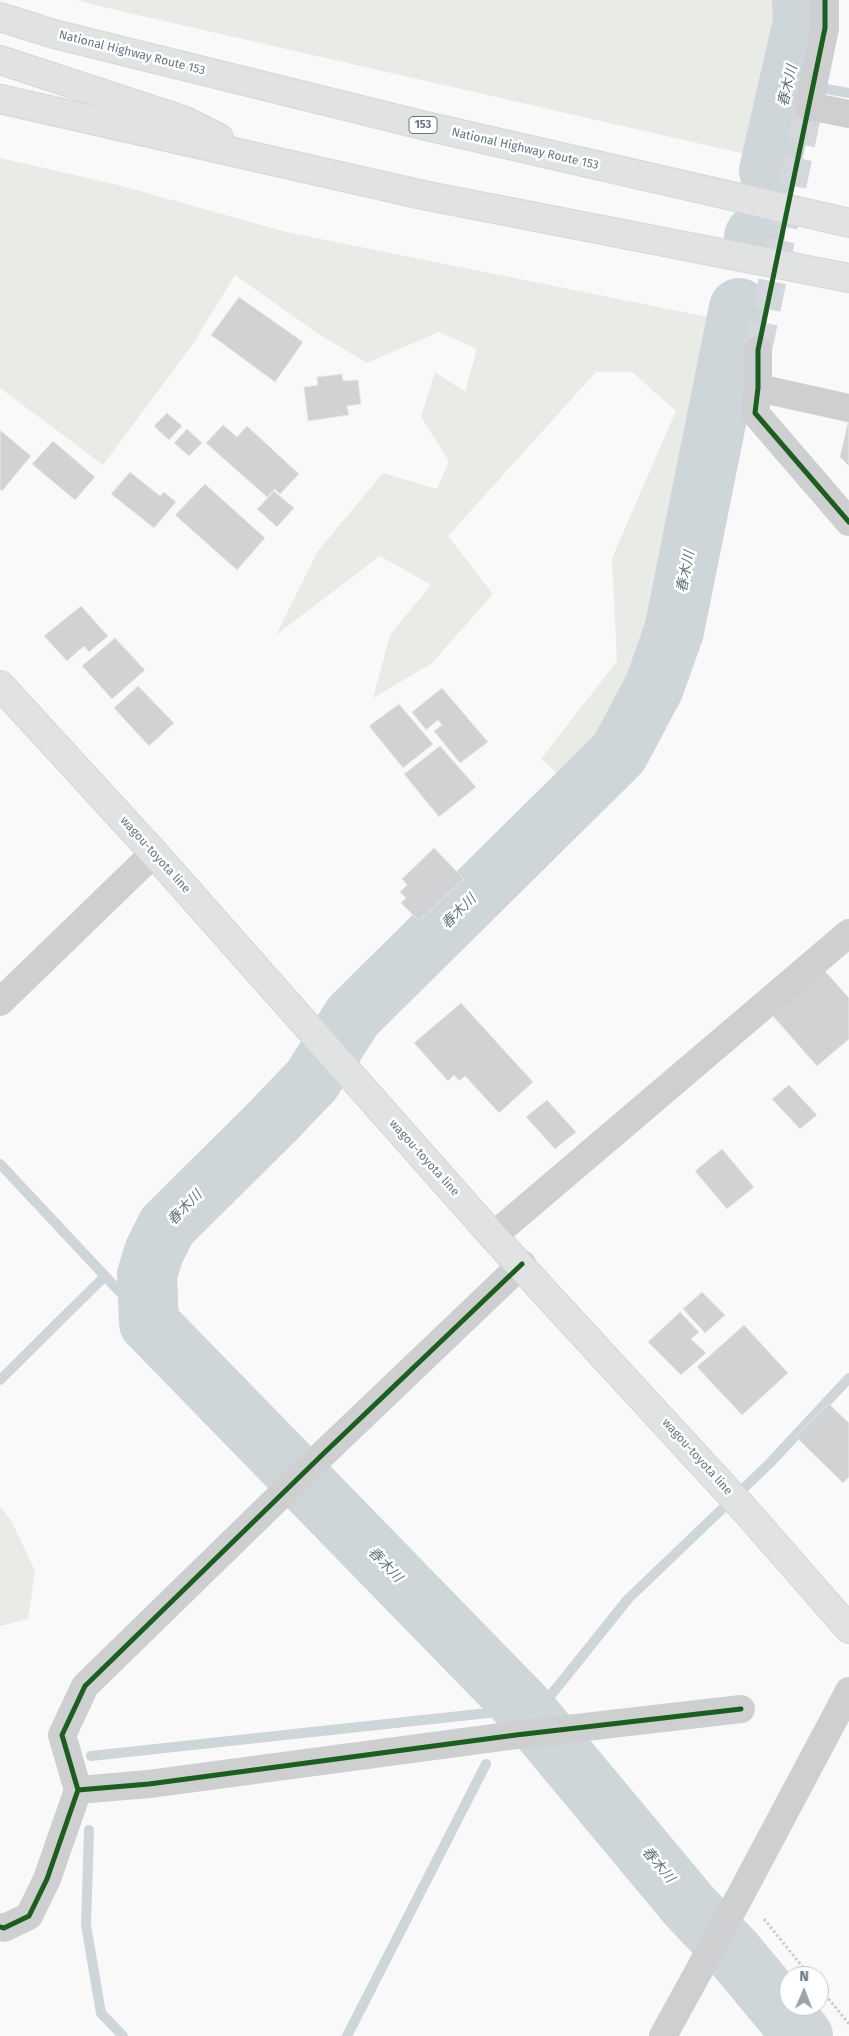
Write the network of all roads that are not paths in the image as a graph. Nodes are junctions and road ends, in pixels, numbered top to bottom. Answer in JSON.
{"nodes":[{"id":1,"x":825,"y":0,"type":"edge"},
{"id":2,"x":0,"y":17,"type":"edge"},
{"id":3,"x":0,"y":60,"type":"edge"},
{"id":4,"x":0,"y":99,"type":"edge"},
{"id":5,"x":849,"y":114,"type":"edge"},
{"id":6,"x":260,"y":158,"type":"junction"},
{"id":7,"x":849,"y":223,"type":"edge"},
{"id":8,"x":849,"y":278,"type":"edge"},
{"id":9,"x":758,"y":350,"type":"tunnel mouth"},
{"id":10,"x":758,"y":388,"type":"junction"},
{"id":11,"x":849,"y":408,"type":"edge"},
{"id":12,"x":849,"y":522,"type":"edge"},
{"id":13,"x":0,"y":685,"type":"edge"},
{"id":14,"x":154,"y":853,"type":"junction"},
{"id":15,"x":849,"y":933,"type":"edge"},
{"id":16,"x":0,"y":1002,"type":"edge"},
{"id":17,"x":494,"y":1236,"type":"junction"},
{"id":18,"x":522,"y":1264,"type":"junction"},
{"id":19,"x":849,"y":1630,"type":"edge"},
{"id":20,"x":849,"y":1691,"type":"edge"},
{"id":21,"x":741,"y":1709,"type":"dead end"},
{"id":22,"x":78,"y":1790,"type":"junction"},
{"id":23,"x":0,"y":1927,"type":"edge"},
{"id":24,"x":663,"y":2036,"type":"edge"}],
"edges":[{"from":1,"to":5,"type":"street"},
{"from":2,"to":7,"type":"main road","name":"National Highway Route 153","number":"153"},
{"from":3,"to":6,"type":"main road"},
{"from":4,"to":6,"type":"main road"},
{"from":6,"to":8,"type":"main road"},
{"from":9,"to":10,"type":"street"},
{"from":10,"to":11,"type":"street"},
{"from":10,"to":12,"type":"street"},
{"from":13,"to":14,"type":"main road","name":"wagou-toyota line"},
{"from":14,"to":16,"type":"street"},
{"from":14,"to":17,"type":"main road","name":"wagou-toyota line"},
{"from":15,"to":17,"type":"street"},
{"from":17,"to":18,"type":"main road","name":"wagou-toyota line"},
{"from":18,"to":19,"type":"main road","name":"wagou-toyota line"},
{"from":18,"to":22,"type":"street"},
{"from":20,"to":24,"type":"street"},
{"from":21,"to":22,"type":"street"},
{"from":22,"to":23,"type":"street"}]}
